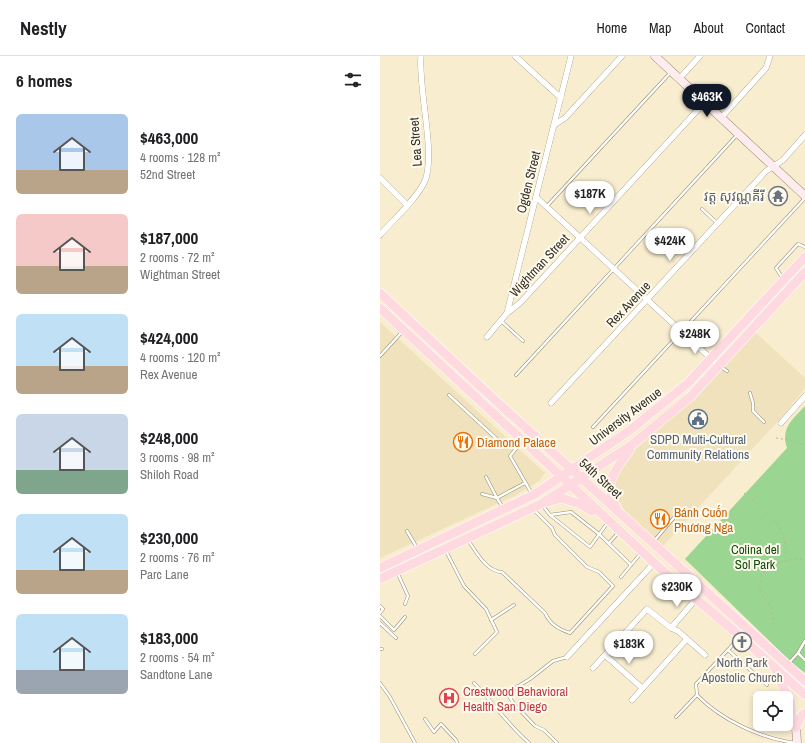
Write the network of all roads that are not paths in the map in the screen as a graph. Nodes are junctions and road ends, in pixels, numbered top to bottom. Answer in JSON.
{"nodes":[{"id":1,"x":421,"y":56,"type":"edge"},
{"id":2,"x":515,"y":56,"type":"edge"},
{"id":3,"x":572,"y":56,"type":"edge"},
{"id":4,"x":622,"y":56,"type":"edge"},
{"id":5,"x":655,"y":56,"type":"edge"},
{"id":6,"x":700,"y":56,"type":"edge"},
{"id":7,"x":770,"y":56,"type":"edge"},
{"id":8,"x":672,"y":72,"type":"junction"},
{"id":9,"x":680,"y":79,"type":"junction"},
{"id":10,"x":561,"y":98,"type":"junction"},
{"id":11,"x":705,"y":102,"type":"junction"},
{"id":12,"x":721,"y":118,"type":"junction"},
{"id":13,"x":554,"y":125,"type":"junction"},
{"id":14,"x":738,"y":134,"type":"junction"},
{"id":15,"x":805,"y":135,"type":"edge"},
{"id":16,"x":773,"y":166,"type":"junction"},
{"id":17,"x":380,"y":178,"type":"edge"},
{"id":18,"x":536,"y":197,"type":"junction"},
{"id":19,"x":805,"y":197,"type":"edge"},
{"id":20,"x":407,"y":204,"type":"junction"},
{"id":21,"x":546,"y":206,"type":"junction"},
{"id":22,"x":702,"y":209,"type":"dead end"},
{"id":23,"x":717,"y":224,"type":"junction"},
{"id":24,"x":380,"y":235,"type":"edge"},
{"id":25,"x":580,"y":238,"type":"junction"},
{"id":26,"x":805,"y":247,"type":"edge"},
{"id":27,"x":805,"y":257,"type":"edge"},
{"id":28,"x":615,"y":269,"type":"junction"},
{"id":29,"x":805,"y":272,"type":"edge"},
{"id":30,"x":784,"y":280,"type":"junction"},
{"id":31,"x":380,"y":293,"type":"edge"},
{"id":32,"x":647,"y":299,"type":"junction"},
{"id":33,"x":380,"y":308,"type":"edge"},
{"id":34,"x":507,"y":313,"type":"junction"},
{"id":35,"x":500,"y":321,"type":"junction"},
{"id":36,"x":404,"y":330,"type":"junction"},
{"id":37,"x":682,"y":332,"type":"junction"},
{"id":38,"x":487,"y":337,"type":"dead end"},
{"id":39,"x":523,"y":341,"type":"dead end"},
{"id":40,"x":380,"y":356,"type":"edge"},
{"id":41,"x":711,"y":358,"type":"junction"},
{"id":42,"x":723,"y":368,"type":"junction"},
{"id":43,"x":516,"y":374,"type":"dead end"},
{"id":44,"x":460,"y":382,"type":"junction"},
{"id":45,"x":484,"y":389,"type":"junction"},
{"id":46,"x":750,"y":393,"type":"dead end"},
{"id":47,"x":449,"y":395,"type":"dead end"},
{"id":48,"x":805,"y":396,"type":"edge"},
{"id":49,"x":551,"y":403,"type":"dead end"},
{"id":50,"x":764,"y":422,"type":"dead end"},
{"id":51,"x":781,"y":423,"type":"dead end"},
{"id":52,"x":593,"y":427,"type":"dead end"},
{"id":53,"x":522,"y":441,"type":"junction"},
{"id":54,"x":500,"y":442,"type":"dead end"},
{"id":55,"x":633,"y":444,"type":"junction"},
{"id":56,"x":573,"y":470,"type":"junction"},
{"id":57,"x":486,"y":477,"type":"dead end"},
{"id":58,"x":560,"y":477,"type":"junction"},
{"id":59,"x":582,"y":478,"type":"junction"},
{"id":60,"x":525,"y":483,"type":"junction"},
{"id":61,"x":570,"y":486,"type":"junction"},
{"id":62,"x":482,"y":494,"type":"dead end"},
{"id":63,"x":533,"y":495,"type":"junction"},
{"id":64,"x":497,"y":498,"type":"junction"},
{"id":65,"x":541,"y":504,"type":"junction"},
{"id":66,"x":532,"y":508,"type":"junction"},
{"id":67,"x":504,"y":509,"type":"junction"},
{"id":68,"x":619,"y":512,"type":"junction"},
{"id":69,"x":677,"y":514,"type":"dead end"},
{"id":70,"x":550,"y":515,"type":"junction"},
{"id":71,"x":608,"y":521,"type":"junction"},
{"id":72,"x":407,"y":531,"type":"dead end"},
{"id":73,"x":620,"y":532,"type":"junction"},
{"id":74,"x":599,"y":534,"type":"junction"},
{"id":75,"x":467,"y":539,"type":"junction"},
{"id":76,"x":609,"y":543,"type":"junction"},
{"id":77,"x":652,"y":543,"type":"junction"},
{"id":78,"x":445,"y":549,"type":"junction"},
{"id":79,"x":418,"y":550,"type":"junction"},
{"id":80,"x":642,"y":552,"type":"junction"},
{"id":81,"x":654,"y":563,"type":"junction"},
{"id":82,"x":631,"y":565,"type":"junction"},
{"id":83,"x":380,"y":568,"type":"edge"},
{"id":84,"x":397,"y":571,"type":"junction"},
{"id":85,"x":621,"y":577,"type":"dead end"},
{"id":86,"x":380,"y":579,"type":"edge"},
{"id":87,"x":696,"y":599,"type":"junction"},
{"id":88,"x":405,"y":604,"type":"dead end"},
{"id":89,"x":514,"y":605,"type":"dead end"},
{"id":90,"x":380,"y":606,"type":"edge"},
{"id":91,"x":380,"y":613,"type":"edge"},
{"id":92,"x":380,"y":616,"type":"edge"},
{"id":93,"x":405,"y":617,"type":"dead end"},
{"id":94,"x":491,"y":620,"type":"junction"},
{"id":95,"x":380,"y":623,"type":"edge"},
{"id":96,"x":671,"y":628,"type":"junction"},
{"id":97,"x":740,"y":637,"type":"junction"},
{"id":98,"x":396,"y":638,"type":"dead end"},
{"id":99,"x":687,"y":639,"type":"junction"},
{"id":100,"x":805,"y":641,"type":"edge"},
{"id":101,"x":728,"y":650,"type":"junction"},
{"id":102,"x":798,"y":653,"type":"junction"},
{"id":103,"x":474,"y":654,"type":"dead end"},
{"id":104,"x":605,"y":655,"type":"junction"},
{"id":105,"x":705,"y":655,"type":"dead end"},
{"id":106,"x":567,"y":657,"type":"joint"},
{"id":107,"x":805,"y":660,"type":"edge"},
{"id":108,"x":772,"y":664,"type":"junction"},
{"id":109,"x":787,"y":664,"type":"junction"},
{"id":110,"x":593,"y":668,"type":"dead end"},
{"id":111,"x":805,"y":676,"type":"edge"},
{"id":112,"x":805,"y":681,"type":"edge"},
{"id":113,"x":474,"y":683,"type":"dead end"},
{"id":114,"x":380,"y":684,"type":"edge"},
{"id":115,"x":767,"y":686,"type":"dead end"},
{"id":116,"x":642,"y":688,"type":"junction"},
{"id":117,"x":697,"y":694,"type":"junction"},
{"id":118,"x":805,"y":695,"type":"edge"},
{"id":119,"x":632,"y":700,"type":"dead end"},
{"id":120,"x":805,"y":713,"type":"edge"},
{"id":121,"x":676,"y":717,"type":"dead end"},
{"id":122,"x":425,"y":719,"type":"dead end"},
{"id":123,"x":796,"y":727,"type":"junction"},
{"id":124,"x":415,"y":743,"type":"edge"},
{"id":125,"x":457,"y":743,"type":"edge"},
{"id":126,"x":529,"y":743,"type":"edge"},
{"id":127,"x":556,"y":743,"type":"edge"},
{"id":128,"x":797,"y":743,"type":"edge"}],
"edges":[{"from":1,"to":20,"type":"street","name":"Lea Street"},
{"from":2,"to":10,"type":"street"},
{"from":3,"to":10,"type":"street","name":"Ogden Street"},
{"from":4,"to":13,"type":"street"},
{"from":5,"to":8,"type":"street"},
{"from":6,"to":9,"type":"street"},
{"from":7,"to":12,"type":"street"},
{"from":8,"to":9,"type":"street"},
{"from":8,"to":21,"type":"lane"},
{"from":9,"to":11,"type":"street"},
{"from":10,"to":13,"type":"street","name":"Ogden Street"},
{"from":11,"to":12,"type":"street"},
{"from":11,"to":25,"type":"street","name":"Wightman Street"},
{"from":12,"to":14,"type":"street"},
{"from":13,"to":18,"type":"street","name":"Ogden Street"},
{"from":14,"to":16,"type":"street"},
{"from":14,"to":28,"type":"lane"},
{"from":15,"to":16,"type":"street","name":"Rex Avenue"},
{"from":16,"to":19,"type":"street"},
{"from":16,"to":23,"type":"street","name":"Rex Avenue"},
{"from":17,"to":20,"type":"street"},
{"from":18,"to":21,"type":"street"},
{"from":18,"to":34,"type":"street","name":"Ogden Street"},
{"from":19,"to":37,"type":"lane"},
{"from":20,"to":24,"type":"street","name":"Lea Street"},
{"from":21,"to":25,"type":"street"},
{"from":22,"to":23,"type":"lane"},
{"from":23,"to":32,"type":"street","name":"Rex Avenue"},
{"from":25,"to":28,"type":"street"},
{"from":25,"to":34,"type":"street","name":"Wightman Street"},
{"from":26,"to":30,"type":"lane"},
{"from":27,"to":30,"type":"main road","name":"University Avenue"},
{"from":28,"to":32,"type":"street"},
{"from":28,"to":43,"type":"lane"},
{"from":29,"to":42,"type":"main road","name":"University Avenue"},
{"from":30,"to":41,"type":"main road","name":"University Avenue"},
{"from":31,"to":45,"type":"main road","name":"54th Street"},
{"from":32,"to":37,"type":"street"},
{"from":32,"to":49,"type":"street","name":"Rex Avenue"},
{"from":33,"to":36,"type":"main road","name":"54th Street"},
{"from":34,"to":35,"type":"street","name":"Wightman Street"},
{"from":35,"to":38,"type":"street","name":"Wightman Street"},
{"from":35,"to":39,"type":"lane"},
{"from":36,"to":40,"type":"lane"},
{"from":36,"to":44,"type":"main road","name":"54th Street"},
{"from":37,"to":41,"type":"street"},
{"from":37,"to":52,"type":"lane"},
{"from":41,"to":42,"type":"street"},
{"from":41,"to":56,"type":"main road","name":"University Avenue"},
{"from":42,"to":55,"type":"main road","name":"University Avenue"},
{"from":44,"to":45,"type":"main road"},
{"from":44,"to":53,"type":"main road","name":"54th Street"},
{"from":45,"to":56,"type":"main road","name":"54th Street"},
{"from":46,"to":50,"type":"lane"},
{"from":47,"to":54,"type":"lane"},
{"from":48,"to":51,"type":"street"},
{"from":53,"to":58,"type":"main road","name":"54th Street"},
{"from":53,"to":60,"type":"lane"},
{"from":55,"to":59,"type":"main road","name":"University Avenue"},
{"from":55,"to":68,"type":"main road"},
{"from":56,"to":58,"type":"main road","name":"University Avenue"},
{"from":56,"to":59,"type":"main road","name":"54th Street"},
{"from":57,"to":64,"type":"lane"},
{"from":58,"to":61,"type":"main road","name":"54th Street"},
{"from":58,"to":63,"type":"main road","name":"University Avenue"},
{"from":59,"to":61,"type":"main road","name":"University Avenue"},
{"from":59,"to":68,"type":"main road","name":"54th Street"},
{"from":60,"to":63,"type":"lane"},
{"from":60,"to":64,"type":"lane"},
{"from":61,"to":65,"type":"main road","name":"University Avenue"},
{"from":61,"to":71,"type":"main road","name":"54th Street"},
{"from":62,"to":64,"type":"lane"},
{"from":63,"to":67,"type":"main road","name":"University Avenue"},
{"from":64,"to":67,"type":"lane"},
{"from":65,"to":66,"type":"main road","name":"University Avenue"},
{"from":65,"to":70,"type":"lane"},
{"from":65,"to":71,"type":"main road"},
{"from":66,"to":75,"type":"main road","name":"University Avenue"},
{"from":66,"to":75,"type":"lane"},
{"from":67,"to":79,"type":"main road","name":"University Avenue"},
{"from":68,"to":77,"type":"main road","name":"54th Street"},
{"from":69,"to":77,"type":"lane"},
{"from":70,"to":74,"type":"lane"},
{"from":70,"to":74,"type":"lane"},
{"from":71,"to":73,"type":"main road","name":"54th Street"},
{"from":71,"to":74,"type":"lane"},
{"from":72,"to":79,"type":"lane"},
{"from":73,"to":76,"type":"lane"},
{"from":73,"to":80,"type":"main road","name":"54th Street"},
{"from":74,"to":76,"type":"lane"},
{"from":75,"to":78,"type":"main road","name":"University Avenue"},
{"from":76,"to":82,"type":"lane"},
{"from":77,"to":109,"type":"main road","name":"54th Street"},
{"from":78,"to":84,"type":"main road","name":"University Avenue"},
{"from":78,"to":94,"type":"lane"},
{"from":79,"to":83,"type":"main road","name":"University Avenue"},
{"from":80,"to":81,"type":"main road","name":"54th Street"},
{"from":80,"to":82,"type":"lane"},
{"from":81,"to":87,"type":"main road","name":"54th Street"},
{"from":81,"to":106,"type":"street"},
{"from":82,"to":85,"type":"lane"},
{"from":84,"to":86,"type":"main road","name":"University Avenue"},
{"from":84,"to":88,"type":"lane"},
{"from":87,"to":96,"type":"street"},
{"from":87,"to":97,"type":"main road","name":"54th Street"},
{"from":89,"to":94,"type":"lane"},
{"from":90,"to":91,"type":"lane"},
{"from":92,"to":93,"type":"lane"},
{"from":94,"to":103,"type":"lane"},
{"from":95,"to":98,"type":"lane"},
{"from":96,"to":99,"type":"street"},
{"from":96,"to":104,"type":"street"},
{"from":97,"to":101,"type":"lane"},
{"from":97,"to":108,"type":"main road","name":"54th Street"},
{"from":99,"to":105,"type":"street"},
{"from":99,"to":116,"type":"street"},
{"from":100,"to":102,"type":"lane"},
{"from":101,"to":115,"type":"lane"},
{"from":101,"to":117,"type":"lane"},
{"from":102,"to":107,"type":"lane"},
{"from":102,"to":109,"type":"lane"},
{"from":104,"to":110,"type":"street"},
{"from":104,"to":116,"type":"street"},
{"from":106,"to":127,"type":"lane"},
{"from":108,"to":118,"type":"main road","name":"54th Street"},
{"from":108,"to":123,"type":"main road"},
{"from":109,"to":111,"type":"main road"},
{"from":109,"to":112,"type":"main road","name":"54th Street"},
{"from":113,"to":126,"type":"lane"},
{"from":114,"to":124,"type":"lane"},
{"from":116,"to":119,"type":"street"},
{"from":117,"to":121,"type":"lane"},
{"from":117,"to":128,"type":"lane"},
{"from":120,"to":123,"type":"main road"},
{"from":122,"to":125,"type":"lane"},
{"from":123,"to":128,"type":"street"}]}
